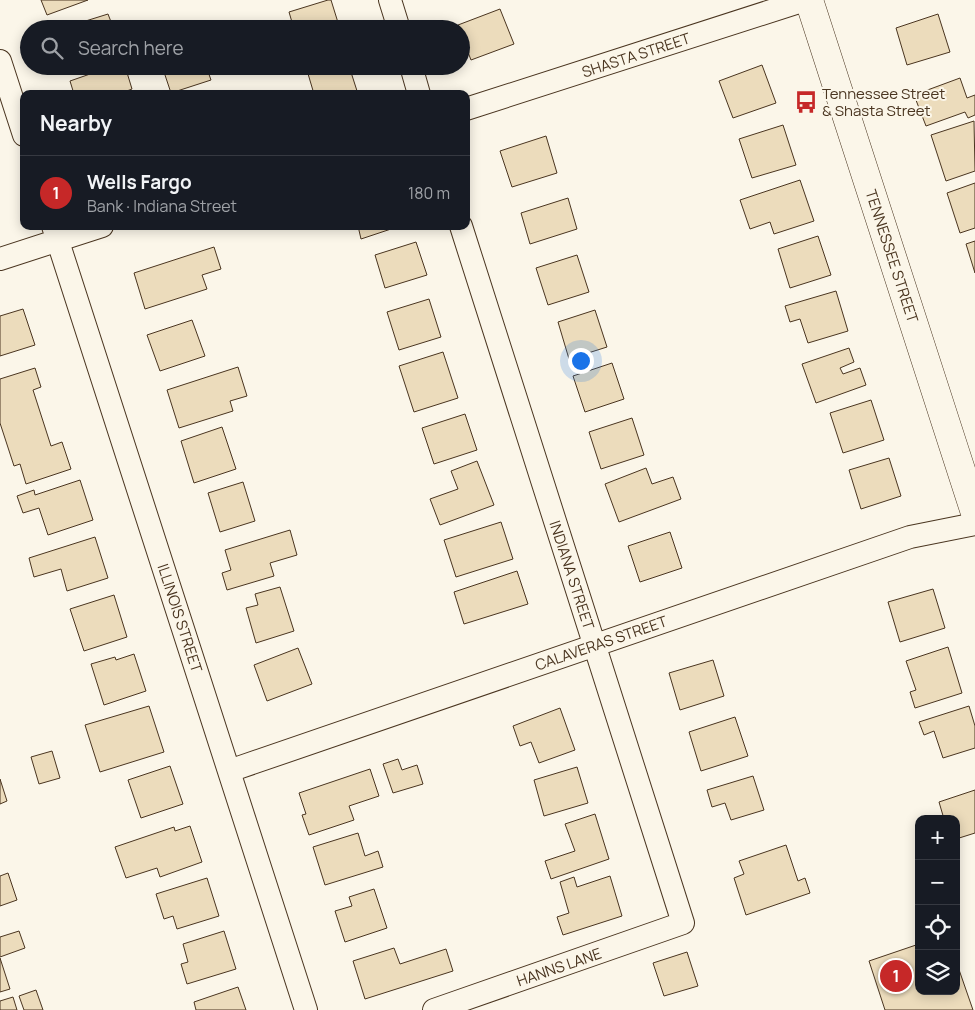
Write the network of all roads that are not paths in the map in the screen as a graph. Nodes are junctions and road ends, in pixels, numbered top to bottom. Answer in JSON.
{"nodes":[{"id":1,"x":390,"y":0,"type":"edge"},
{"id":2,"x":805,"y":0,"type":"edge"},
{"id":3,"x":809,"y":0,"type":"edge"},
{"id":4,"x":396,"y":20,"type":"edge"},
{"id":5,"x":0,"y":62,"type":"edge"},
{"id":6,"x":414,"y":75,"type":"edge"},
{"id":7,"x":418,"y":90,"type":"edge"},
{"id":8,"x":470,"y":108,"type":"edge"},
{"id":9,"x":20,"y":123,"type":"edge"},
{"id":10,"x":75,"y":230,"type":"edge"},
{"id":11,"x":463,"y":230,"type":"edge"},
{"id":12,"x":55,"y":233,"type":"edge"},
{"id":13,"x":0,"y":259,"type":"edge"},
{"id":14,"x":975,"y":512,"type":"edge"},
{"id":15,"x":975,"y":524,"type":"edge"},
{"id":16,"x":594,"y":646,"type":"junction"},
{"id":17,"x":229,"y":771,"type":"junction"},
{"id":18,"x":683,"y":923,"type":"joint"},
{"id":19,"x":306,"y":1010,"type":"edge"},
{"id":20,"x":434,"y":1010,"type":"edge"}],
"edges":[{"from":1,"to":4,"type":"street"},
{"from":2,"to":8,"type":"street","name":"SHASTA STREET"},
{"from":3,"to":14,"type":"main road","name":"TENNESSEE STREET"},
{"from":5,"to":9,"type":"street"},
{"from":6,"to":7,"type":"street"},
{"from":10,"to":12,"type":"street"},
{"from":11,"to":16,"type":"street","name":"INDIANA STREET"},
{"from":12,"to":13,"type":"street"},
{"from":12,"to":17,"type":"street","name":"ILLINOIS STREET"},
{"from":15,"to":16,"type":"street","name":"CALAVERAS STREET"},
{"from":16,"to":17,"type":"street","name":"CALAVERAS STREET"},
{"from":16,"to":18,"type":"street","name":"INDIANA STREET"},
{"from":17,"to":19,"type":"street","name":"ILLINOIS STREET"},
{"from":18,"to":20,"type":"street","name":"HANNS LANE"}]}
